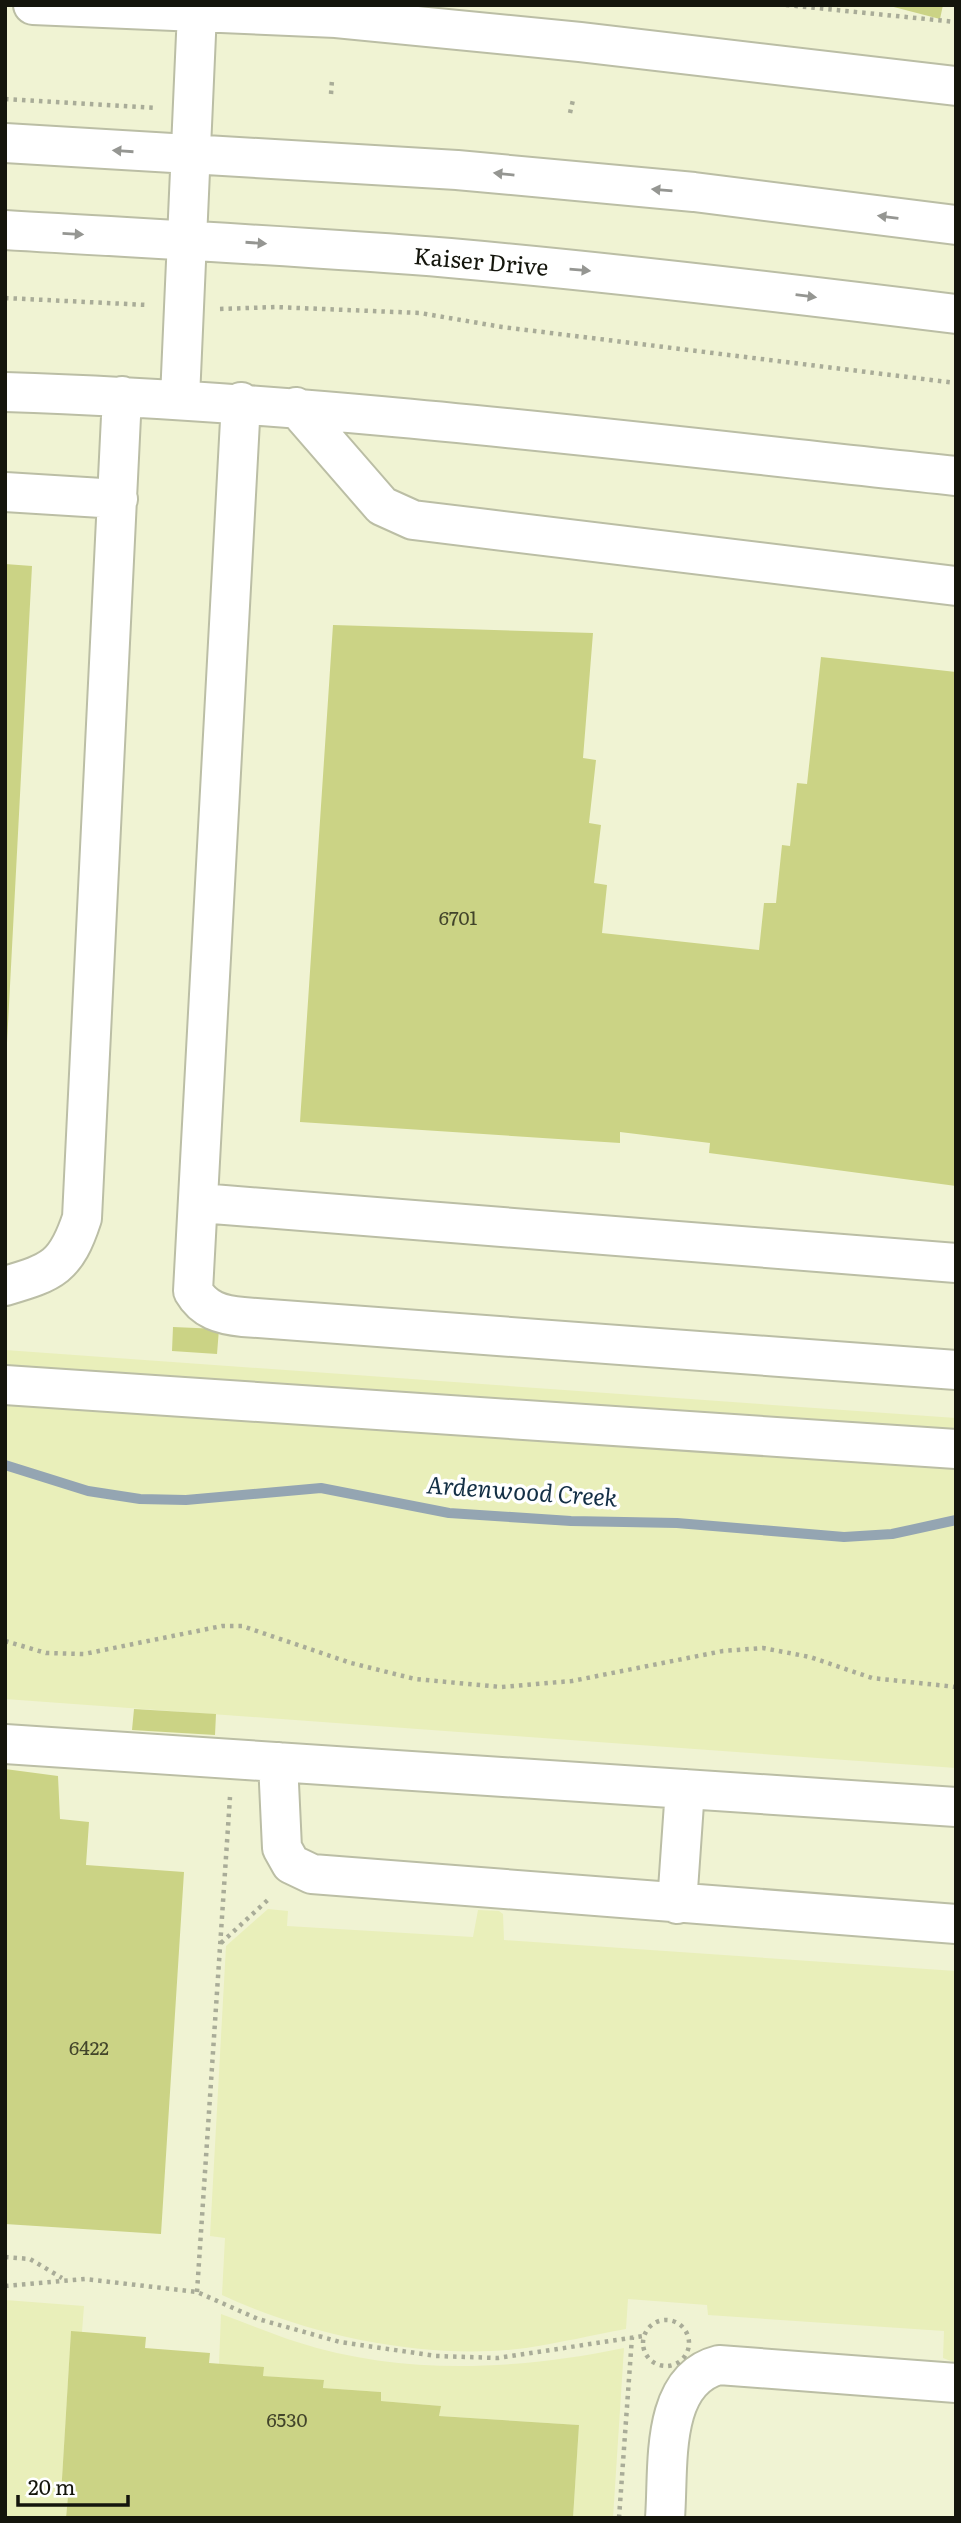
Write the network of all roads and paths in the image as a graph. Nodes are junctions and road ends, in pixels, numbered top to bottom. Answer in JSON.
{"nodes":[{"id":1,"x":33,"y":5,"type":"edge"},
{"id":2,"x":786,"y":5,"type":"edge"},
{"id":3,"x":197,"y":12,"type":"junction"},
{"id":4,"x":398,"y":14,"type":"edge"},
{"id":5,"x":515,"y":20,"type":"edge"},
{"id":6,"x":956,"y":22,"type":"edge"},
{"id":7,"x":332,"y":80,"type":"dead end"},
{"id":8,"x":956,"y":86,"type":"edge"},
{"id":9,"x":331,"y":94,"type":"dead end"},
{"id":10,"x":161,"y":96,"type":"dead end"},
{"id":11,"x":5,"y":99,"type":"edge"},
{"id":12,"x":573,"y":100,"type":"dead end"},
{"id":13,"x":570,"y":113,"type":"dead end"},
{"id":14,"x":5,"y":143,"type":"edge"},
{"id":15,"x":191,"y":155,"type":"junction"},
{"id":16,"x":956,"y":225,"type":"edge"},
{"id":17,"x":5,"y":230,"type":"edge"},
{"id":18,"x":187,"y":238,"type":"junction"},
{"id":19,"x":5,"y":298,"type":"edge"},
{"id":20,"x":184,"y":307,"type":"junction"},
{"id":21,"x":956,"y":314,"type":"edge"},
{"id":22,"x":956,"y":383,"type":"edge"},
{"id":23,"x":5,"y":392,"type":"edge"},
{"id":24,"x":122,"y":396,"type":"junction"},
{"id":25,"x":180,"y":398,"type":"junction"},
{"id":26,"x":241,"y":402,"type":"junction"},
{"id":27,"x":296,"y":407,"type":"junction"},
{"id":28,"x":956,"y":476,"type":"edge"},
{"id":29,"x":5,"y":492,"type":"edge"},
{"id":30,"x":118,"y":499,"type":"junction"},
{"id":31,"x":956,"y":586,"type":"edge"},
{"id":32,"x":200,"y":1203,"type":"junction"},
{"id":33,"x":956,"y":1263,"type":"edge"},
{"id":34,"x":5,"y":1286,"type":"edge"},
{"id":35,"x":956,"y":1370,"type":"edge"},
{"id":36,"x":5,"y":1385,"type":"edge"},
{"id":37,"x":956,"y":1449,"type":"edge"},
{"id":38,"x":5,"y":1641,"type":"edge"},
{"id":39,"x":956,"y":1687,"type":"edge"},
{"id":40,"x":5,"y":1744,"type":"edge"},
{"id":41,"x":232,"y":1759,"type":"junction"},
{"id":42,"x":278,"y":1762,"type":"junction"},
{"id":43,"x":685,"y":1789,"type":"junction"},
{"id":44,"x":956,"y":1807,"type":"edge"},
{"id":45,"x":300,"y":1870,"type":"junction"},
{"id":46,"x":677,"y":1904,"type":"junction"},
{"id":47,"x":956,"y":1924,"type":"edge"},
{"id":48,"x":220,"y":1944,"type":"junction"},
{"id":49,"x":5,"y":2257,"type":"edge"},
{"id":50,"x":64,"y":2279,"type":"junction"},
{"id":51,"x":5,"y":2286,"type":"edge"},
{"id":52,"x":197,"y":2292,"type":"junction"},
{"id":53,"x":643,"y":2336,"type":"junction"},
{"id":54,"x":632,"y":2337,"type":"junction"},
{"id":55,"x":956,"y":2383,"type":"edge"},
{"id":56,"x":619,"y":2518,"type":"edge"},
{"id":57,"x":665,"y":2518,"type":"edge"}],
"edges":[{"from":1,"to":3,"type":"street"},
{"from":2,"to":6,"type":"path"},
{"from":3,"to":4,"type":"street"},
{"from":3,"to":15,"type":"street"},
{"from":4,"to":5,"type":"street"},
{"from":5,"to":8,"type":"street"},
{"from":7,"to":9,"type":"path"},
{"from":10,"to":11,"type":"path"},
{"from":12,"to":13,"type":"path"},
{"from":15,"to":14,"type":"street","one_way":true},
{"from":16,"to":15,"type":"street","one_way":true},
{"from":15,"to":18,"type":"street"},
{"from":17,"to":18,"type":"street","name":"Kaiser Drive","one_way":true},
{"from":18,"to":20,"type":"street"},
{"from":18,"to":21,"type":"street","name":"Kaiser Drive","one_way":true},
{"from":19,"to":20,"type":"path"},
{"from":20,"to":22,"type":"path"},
{"from":20,"to":25,"type":"street"},
{"from":23,"to":24,"type":"street"},
{"from":24,"to":25,"type":"street"},
{"from":24,"to":30,"type":"street"},
{"from":25,"to":26,"type":"street"},
{"from":26,"to":27,"type":"street"},
{"from":26,"to":32,"type":"street"},
{"from":27,"to":28,"type":"street"},
{"from":27,"to":31,"type":"street"},
{"from":29,"to":30,"type":"street"},
{"from":30,"to":34,"type":"street"},
{"from":32,"to":33,"type":"street"},
{"from":32,"to":35,"type":"street"},
{"from":36,"to":37,"type":"street"},
{"from":38,"to":39,"type":"path"},
{"from":40,"to":41,"type":"street"},
{"from":41,"to":42,"type":"street"},
{"from":41,"to":48,"type":"path"},
{"from":42,"to":43,"type":"street"},
{"from":42,"to":45,"type":"street"},
{"from":43,"to":44,"type":"street"},
{"from":43,"to":46,"type":"street"},
{"from":45,"to":46,"type":"street"},
{"from":45,"to":48,"type":"path"},
{"from":46,"to":47,"type":"street"},
{"from":48,"to":52,"type":"path"},
{"from":49,"to":50,"type":"path"},
{"from":50,"to":51,"type":"path"},
{"from":50,"to":52,"type":"path"},
{"from":52,"to":54,"type":"path"},
{"from":53,"to":53,"type":"path"},
{"from":53,"to":54,"type":"path"},
{"from":54,"to":56,"type":"path"},
{"from":55,"to":57,"type":"street"}]}
